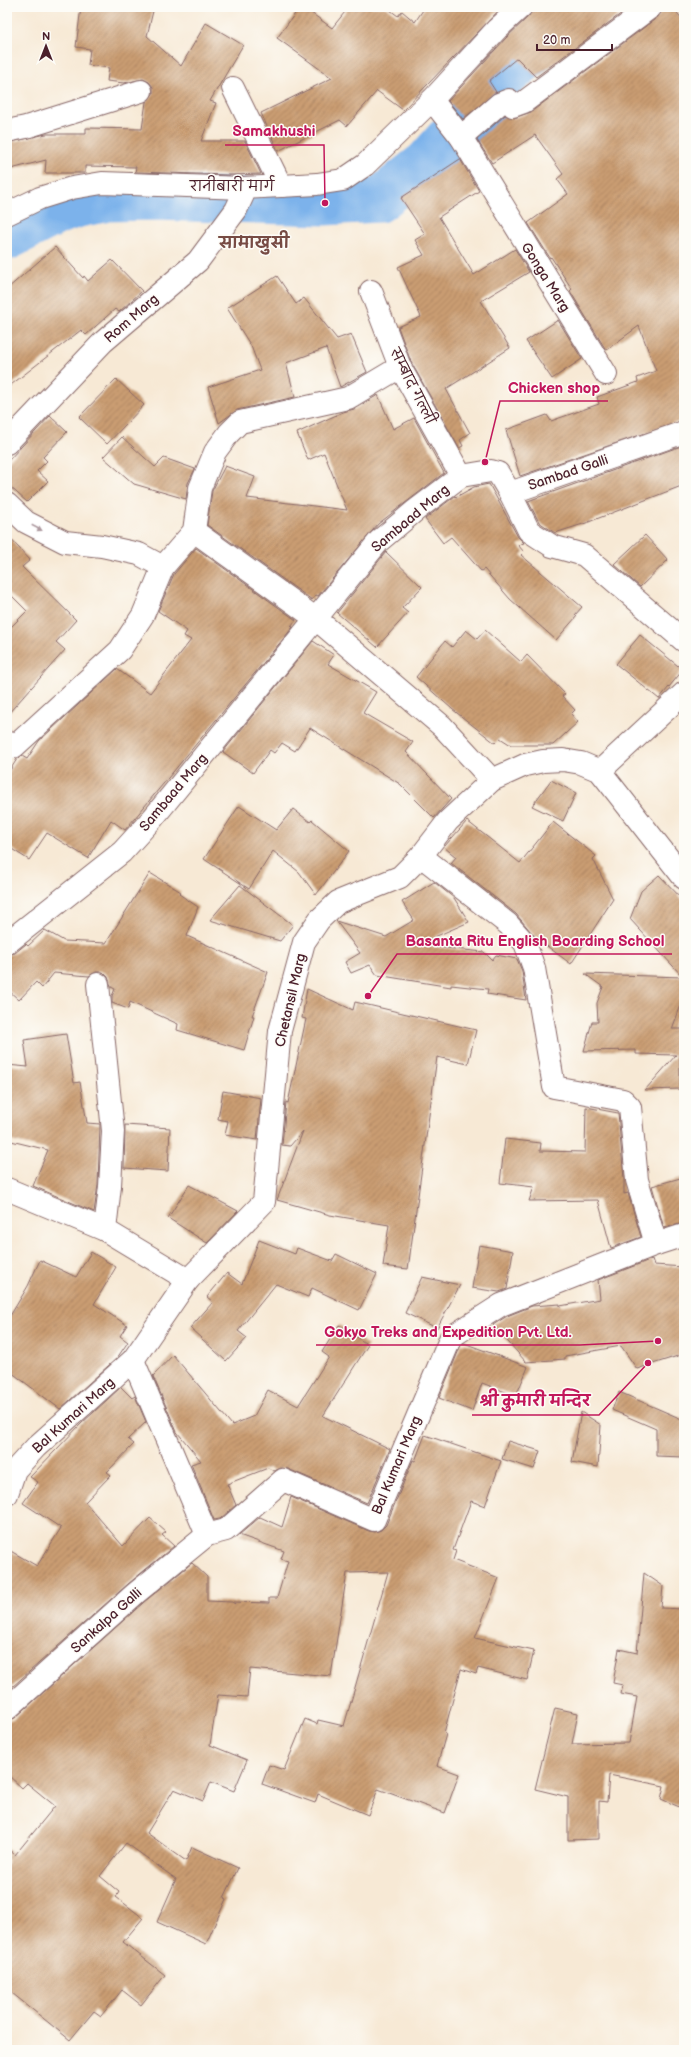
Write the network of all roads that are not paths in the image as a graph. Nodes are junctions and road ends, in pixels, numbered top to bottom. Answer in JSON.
{"nodes":[{"id":1,"x":521,"y":7,"type":"edge"},
{"id":2,"x":651,"y":7,"type":"edge"},
{"id":3,"x":233,"y":88,"type":"dead end"},
{"id":4,"x":141,"y":91,"type":"dead end"},
{"id":5,"x":432,"y":100,"type":"junction"},
{"id":6,"x":455,"y":129,"type":"junction"},
{"id":7,"x":7,"y":131,"type":"edge"},
{"id":8,"x":281,"y":186,"type":"junction"},
{"id":9,"x":241,"y":197,"type":"junction"},
{"id":10,"x":7,"y":214,"type":"edge"},
{"id":11,"x":371,"y":291,"type":"dead end"},
{"id":12,"x":400,"y":367,"type":"junction"},
{"id":13,"x":606,"y":374,"type":"dead end"},
{"id":14,"x":684,"y":432,"type":"edge"},
{"id":15,"x":7,"y":443,"type":"edge"},
{"id":16,"x":461,"y":476,"type":"junction"},
{"id":17,"x":510,"y":493,"type":"junction"},
{"id":18,"x":7,"y":504,"type":"edge"},
{"id":19,"x":194,"y":531,"type":"junction"},
{"id":20,"x":164,"y":567,"type":"junction"},
{"id":21,"x":315,"y":618,"type":"junction"},
{"id":22,"x":684,"y":641,"type":"edge"},
{"id":23,"x":684,"y":693,"type":"edge"},
{"id":24,"x":10,"y":744,"type":"edge"},
{"id":25,"x":600,"y":771,"type":"junction"},
{"id":26,"x":492,"y":780,"type":"junction"},
{"id":27,"x":677,"y":855,"type":"edge"},
{"id":28,"x":421,"y":856,"type":"junction"},
{"id":29,"x":684,"y":878,"type":"edge"},
{"id":30,"x":7,"y":943,"type":"edge"},
{"id":31,"x":98,"y":984,"type":"dead end"},
{"id":32,"x":7,"y":1189,"type":"edge"},
{"id":33,"x":105,"y":1230,"type":"junction"},
{"id":34,"x":684,"y":1235,"type":"edge"},
{"id":35,"x":656,"y":1244,"type":"junction"},
{"id":36,"x":188,"y":1280,"type":"junction"},
{"id":37,"x":133,"y":1360,"type":"junction"},
{"id":38,"x":7,"y":1494,"type":"edge"},
{"id":39,"x":207,"y":1535,"type":"junction"},
{"id":40,"x":7,"y":1709,"type":"edge"}],
"edges":[{"from":1,"to":5,"type":"street","name":"रानीबारी मार्ग"},
{"from":2,"to":6,"type":"street"},
{"from":3,"to":8,"type":"street"},
{"from":4,"to":7,"type":"street"},
{"from":5,"to":6,"type":"street","name":"Gonga Marg"},
{"from":5,"to":8,"type":"street","name":"रानीबारी मार्ग"},
{"from":6,"to":13,"type":"street","name":"Gonga Marg"},
{"from":8,"to":9,"type":"street","name":"रानीबारी मार्ग"},
{"from":9,"to":10,"type":"street","name":"रानीबारी मार्ग"},
{"from":9,"to":15,"type":"street","name":"Rom Marg"},
{"from":11,"to":12,"type":"street","name":"सम्बाद गल्ली"},
{"from":12,"to":16,"type":"street","name":"सम्बाद गल्ली"},
{"from":12,"to":19,"type":"street"},
{"from":14,"to":17,"type":"street","name":"Sambad Galli"},
{"from":16,"to":17,"type":"street","name":"Sambad Galli"},
{"from":16,"to":21,"type":"street","name":"Sambaad Marg"},
{"from":17,"to":22,"type":"street"},
{"from":18,"to":20,"type":"street","one_way":true},
{"from":19,"to":20,"type":"street"},
{"from":19,"to":21,"type":"street"},
{"from":20,"to":24,"type":"street"},
{"from":21,"to":26,"type":"street"},
{"from":21,"to":30,"type":"street","name":"Sambaad Marg"},
{"from":23,"to":25,"type":"street"},
{"from":25,"to":26,"type":"street","name":"Chetansil Marg"},
{"from":25,"to":27,"type":"street"},
{"from":26,"to":28,"type":"street","name":"Chetansil Marg"},
{"from":27,"to":29,"type":"street"},
{"from":28,"to":35,"type":"street"},
{"from":28,"to":36,"type":"street","name":"Chetansil Marg"},
{"from":31,"to":33,"type":"street"},
{"from":32,"to":33,"type":"street"},
{"from":33,"to":36,"type":"street"},
{"from":34,"to":35,"type":"street","name":"Bal Kumari Marg"},
{"from":35,"to":39,"type":"street","name":"Bal Kumari Marg"},
{"from":36,"to":37,"type":"street","name":"Bal Kumari Marg"},
{"from":37,"to":38,"type":"street","name":"Bal Kumari Marg"},
{"from":37,"to":39,"type":"street"},
{"from":39,"to":40,"type":"street","name":"Sankalpa Galli"}]}
